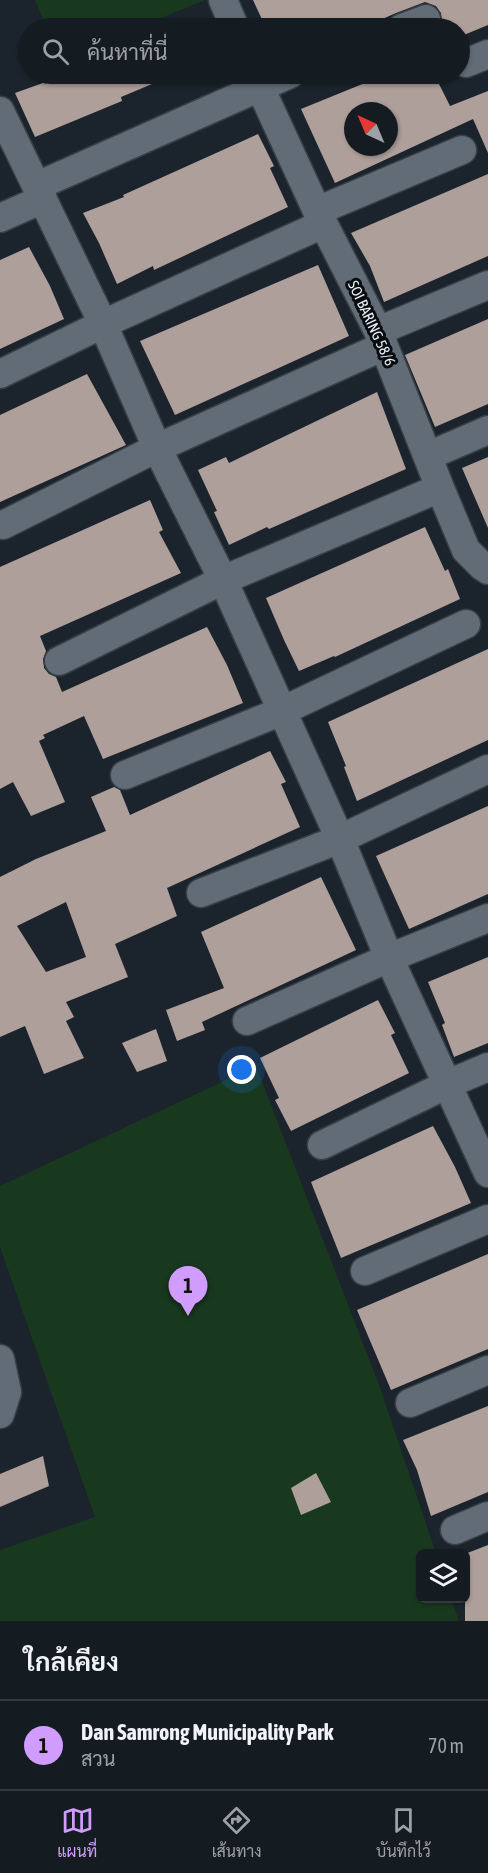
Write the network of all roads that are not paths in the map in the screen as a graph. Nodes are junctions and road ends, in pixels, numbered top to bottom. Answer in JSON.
{"nodes":[{"id":1,"x":223,"y":0,"type":"edge"},
{"id":2,"x":231,"y":18,"type":"edge"},
{"id":3,"x":249,"y":84,"type":"edge"},
{"id":4,"x":259,"y":84,"type":"edge"},
{"id":5,"x":0,"y":111,"type":"edge"},
{"id":6,"x":462,"y":150,"type":"dead end"},
{"id":7,"x":40,"y":193,"type":"junction"},
{"id":8,"x":320,"y":217,"type":"junction"},
{"id":9,"x":0,"y":218,"type":"edge"},
{"id":10,"x":488,"y":285,"type":"edge"},
{"id":11,"x":103,"y":324,"type":"junction"},
{"id":12,"x":381,"y":338,"type":"junction"},
{"id":13,"x":0,"y":374,"type":"edge"},
{"id":14,"x":488,"y":430,"type":"edge"},
{"id":15,"x":157,"y":448,"type":"junction"},
{"id":16,"x":428,"y":456,"type":"junction"},
{"id":17,"x":440,"y":488,"type":"junction"},
{"id":18,"x":3,"y":525,"type":"dead end"},
{"id":19,"x":488,"y":570,"type":"edge"},
{"id":20,"x":223,"y":580,"type":"junction"},
{"id":21,"x":466,"y":624,"type":"dead end"},
{"id":22,"x":59,"y":661,"type":"dead end"},
{"id":23,"x":282,"y":711,"type":"junction"},
{"id":24,"x":488,"y":769,"type":"edge"},
{"id":25,"x":125,"y":775,"type":"dead end"},
{"id":26,"x":340,"y":839,"type":"junction"},
{"id":27,"x":201,"y":893,"type":"dead end"},
{"id":28,"x":488,"y":918,"type":"edge"},
{"id":29,"x":389,"y":958,"type":"junction"},
{"id":30,"x":247,"y":1021,"type":"dead end"},
{"id":31,"x":488,"y":1067,"type":"edge"},
{"id":32,"x":448,"y":1084,"type":"junction"},
{"id":33,"x":322,"y":1145,"type":"dead end"},
{"id":34,"x":488,"y":1173,"type":"edge"},
{"id":35,"x":488,"y":1219,"type":"edge"},
{"id":36,"x":365,"y":1270,"type":"dead end"},
{"id":37,"x":0,"y":1359,"type":"edge"},
{"id":38,"x":488,"y":1370,"type":"edge"},
{"id":39,"x":410,"y":1403,"type":"dead end"},
{"id":40,"x":0,"y":1414,"type":"edge"},
{"id":41,"x":488,"y":1516,"type":"edge"},
{"id":42,"x":455,"y":1530,"type":"dead end"}],
"edges":[{"from":1,"to":2,"type":"street"},
{"from":3,"to":7,"type":"street"},
{"from":4,"to":8,"type":"street","name":"SOI BARING 58/6"},
{"from":5,"to":7,"type":"street"},
{"from":6,"to":8,"type":"street"},
{"from":7,"to":9,"type":"street"},
{"from":7,"to":11,"type":"street"},
{"from":8,"to":11,"type":"street"},
{"from":8,"to":12,"type":"street","name":"SOI BARING 58/6"},
{"from":10,"to":12,"type":"street"},
{"from":11,"to":13,"type":"street"},
{"from":11,"to":15,"type":"street"},
{"from":12,"to":15,"type":"street"},
{"from":12,"to":16,"type":"street","name":"SOI BARING 58/6"},
{"from":14,"to":16,"type":"street"},
{"from":15,"to":18,"type":"street"},
{"from":15,"to":20,"type":"street"},
{"from":16,"to":17,"type":"street","name":"SOI BARING 58/6"},
{"from":17,"to":19,"type":"street","name":"SOI BARING 58/6"},
{"from":17,"to":20,"type":"street"},
{"from":20,"to":22,"type":"street"},
{"from":20,"to":23,"type":"street"},
{"from":21,"to":23,"type":"street"},
{"from":23,"to":25,"type":"street"},
{"from":23,"to":26,"type":"street"},
{"from":24,"to":26,"type":"street"},
{"from":26,"to":27,"type":"street"},
{"from":26,"to":29,"type":"street"},
{"from":28,"to":29,"type":"street"},
{"from":29,"to":30,"type":"street"},
{"from":29,"to":32,"type":"street"},
{"from":31,"to":32,"type":"street"},
{"from":32,"to":33,"type":"street"},
{"from":32,"to":34,"type":"street"},
{"from":35,"to":36,"type":"street"},
{"from":37,"to":40,"type":"street"},
{"from":38,"to":39,"type":"street"},
{"from":41,"to":42,"type":"street"}]}
